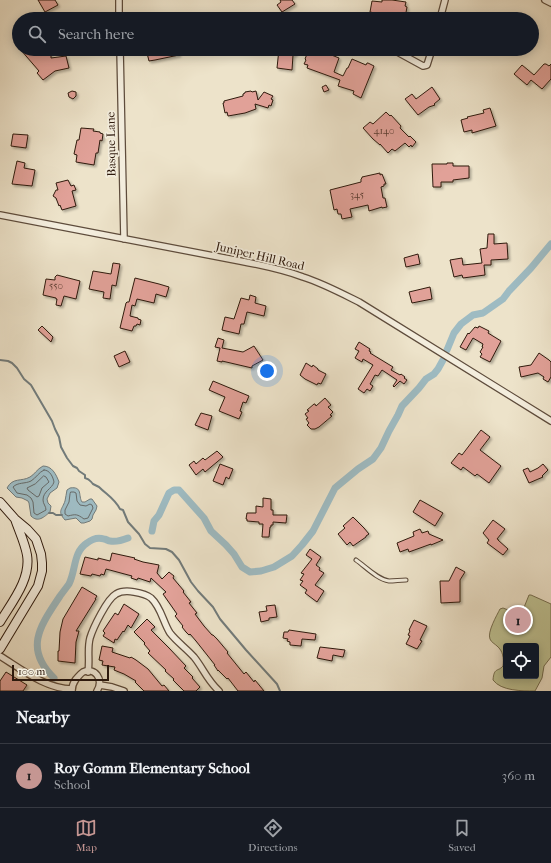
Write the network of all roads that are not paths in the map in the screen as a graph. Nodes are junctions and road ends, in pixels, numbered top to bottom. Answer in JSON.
{"nodes":[{"id":1,"x":119,"y":0,"type":"edge"},
{"id":2,"x":445,"y":0,"type":"edge"},
{"id":3,"x":545,"y":0,"type":"edge"},
{"id":4,"x":551,"y":3,"type":"edge"},
{"id":5,"x":119,"y":12,"type":"edge"},
{"id":6,"x":442,"y":12,"type":"edge"},
{"id":7,"x":120,"y":56,"type":"edge"},
{"id":8,"x":405,"y":56,"type":"edge"},
{"id":9,"x":430,"y":56,"type":"edge"},
{"id":10,"x":0,"y":215,"type":"edge"},
{"id":11,"x":124,"y":239,"type":"junction"},
{"id":12,"x":551,"y":421,"type":"edge"},
{"id":13,"x":0,"y":502,"type":"edge"},
{"id":14,"x":15,"y":519,"type":"junction"},
{"id":15,"x":356,"y":560,"type":"dead end"},
{"id":16,"x":406,"y":580,"type":"dead end"},
{"id":17,"x":0,"y":622,"type":"edge"},
{"id":18,"x":0,"y":650,"type":"edge"},
{"id":19,"x":0,"y":656,"type":"edge"},
{"id":20,"x":88,"y":672,"type":"junction"},
{"id":21,"x":98,"y":688,"type":"edge"},
{"id":22,"x":72,"y":690,"type":"edge"},
{"id":23,"x":124,"y":691,"type":"edge"},
{"id":24,"x":219,"y":691,"type":"edge"}],
"edges":[{"from":1,"to":5,"type":"street"},
{"from":2,"to":6,"type":"street"},
{"from":3,"to":4,"type":"street"},
{"from":7,"to":11,"type":"street","name":"Basque Lane"},
{"from":8,"to":9,"type":"street"},
{"from":10,"to":11,"type":"street","name":"Juniper Hill Road"},
{"from":11,"to":12,"type":"street","name":"Juniper Hill Road"},
{"from":13,"to":14,"type":"street"},
{"from":14,"to":17,"type":"street"},
{"from":14,"to":18,"type":"street"},
{"from":15,"to":16,"type":"lane"},
{"from":19,"to":22,"type":"street"},
{"from":20,"to":21,"type":"street"},
{"from":20,"to":22,"type":"street"},
{"from":20,"to":24,"type":"street"},
{"from":21,"to":23,"type":"street"}]}
